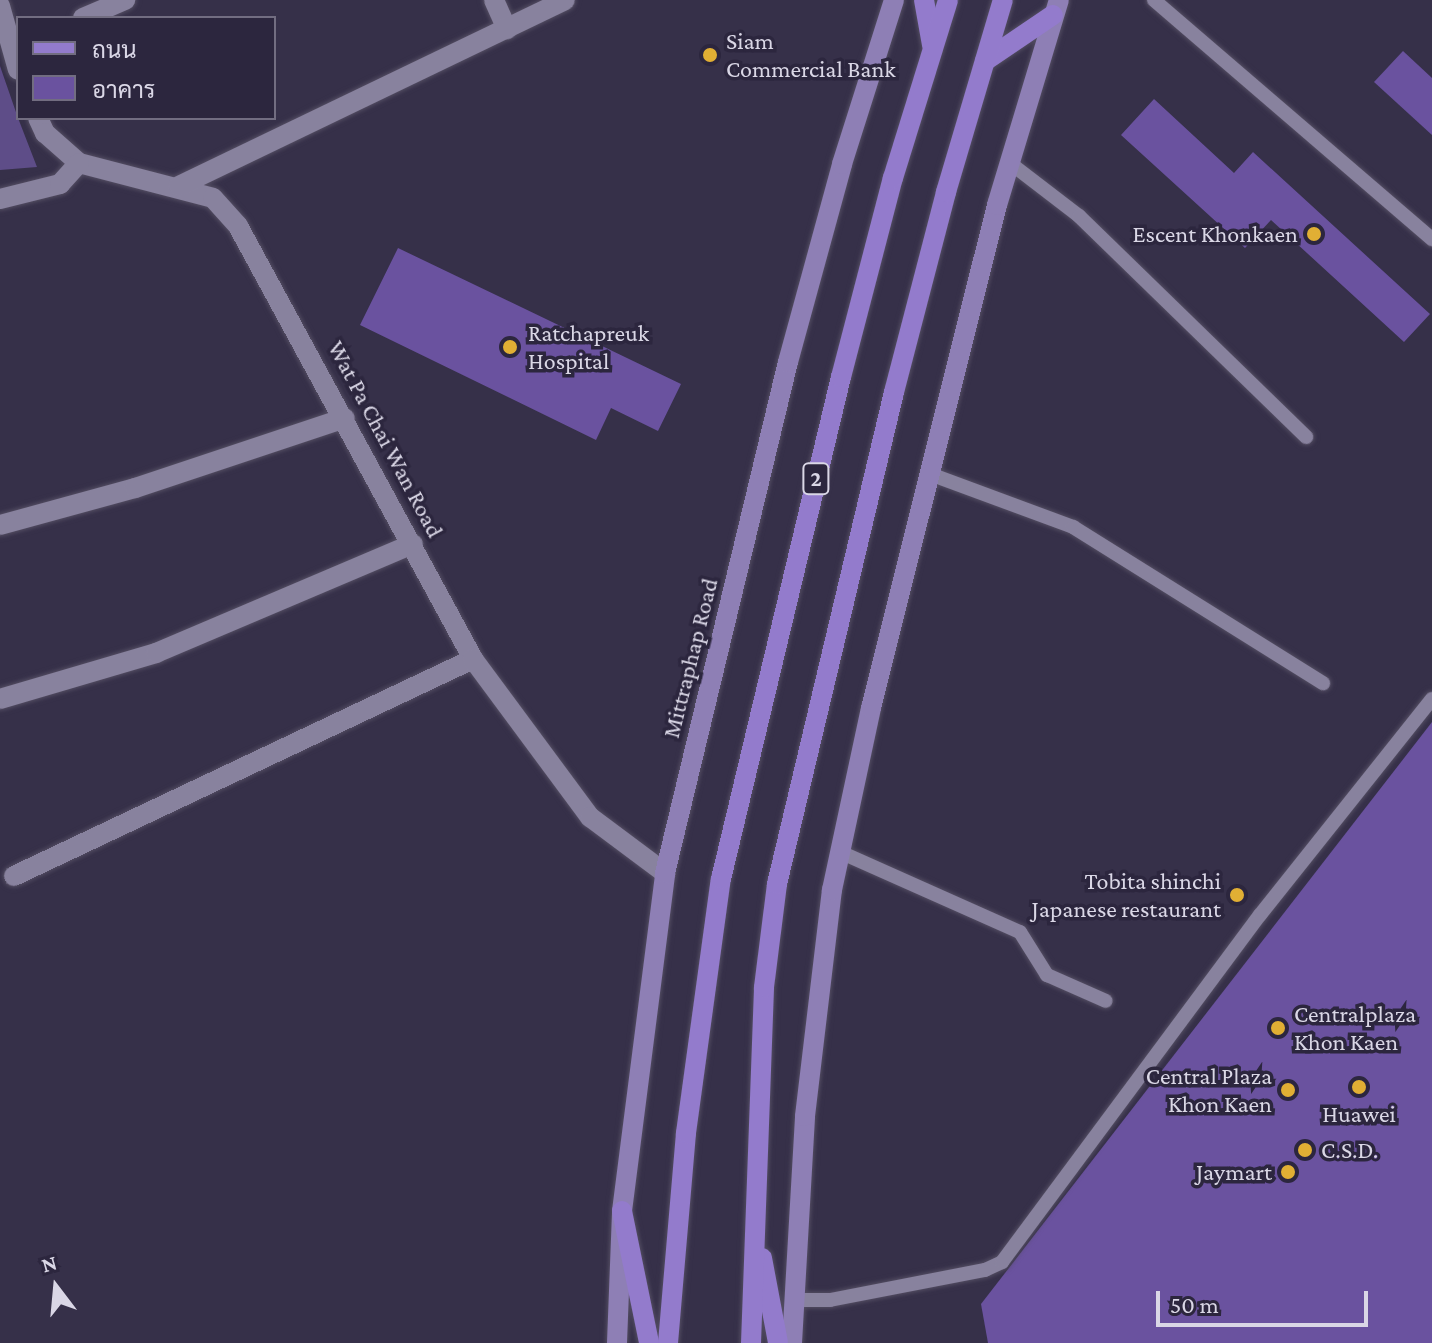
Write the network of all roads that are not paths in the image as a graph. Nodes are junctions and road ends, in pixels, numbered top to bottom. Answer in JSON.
{"nodes":[{"id":1,"x":125,"y":0,"type":"edge"},
{"id":2,"x":494,"y":0,"type":"edge"},
{"id":3,"x":565,"y":0,"type":"edge"},
{"id":4,"x":894,"y":0,"type":"edge"},
{"id":5,"x":924,"y":0,"type":"edge"},
{"id":6,"x":948,"y":0,"type":"edge"},
{"id":7,"x":1003,"y":0,"type":"edge"},
{"id":8,"x":1154,"y":0,"type":"edge"},
{"id":9,"x":0,"y":6,"type":"edge"},
{"id":10,"x":1056,"y":7,"type":"edge"},
{"id":11,"x":88,"y":16,"type":"edge"},
{"id":12,"x":507,"y":29,"type":"junction"},
{"id":13,"x":15,"y":47,"type":"edge"},
{"id":14,"x":933,"y":49,"type":"junction"},
{"id":15,"x":985,"y":61,"type":"junction"},
{"id":16,"x":39,"y":120,"type":"edge"},
{"id":17,"x":79,"y":163,"type":"junction"},
{"id":18,"x":1010,"y":163,"type":"junction"},
{"id":19,"x":179,"y":186,"type":"junction"},
{"id":20,"x":0,"y":199,"type":"edge"},
{"id":21,"x":1432,"y":239,"type":"edge"},
{"id":22,"x":345,"y":418,"type":"junction"},
{"id":23,"x":1306,"y":437,"type":"dead end"},
{"id":24,"x":930,"y":474,"type":"junction"},
{"id":25,"x":0,"y":525,"type":"edge"},
{"id":26,"x":413,"y":544,"type":"junction"},
{"id":27,"x":473,"y":659,"type":"junction"},
{"id":28,"x":1323,"y":683,"type":"dead end"},
{"id":29,"x":0,"y":699,"type":"edge"},
{"id":30,"x":1432,"y":699,"type":"edge"},
{"id":31,"x":840,"y":852,"type":"junction"},
{"id":32,"x":665,"y":873,"type":"junction"},
{"id":33,"x":14,"y":876,"type":"dead end"},
{"id":34,"x":1106,"y":1001,"type":"dead end"},
{"id":35,"x":622,"y":1211,"type":"junction"},
{"id":36,"x":755,"y":1223,"type":"junction"},
{"id":37,"x":792,"y":1300,"type":"junction"},
{"id":38,"x":617,"y":1343,"type":"edge"},
{"id":39,"x":649,"y":1343,"type":"edge"},
{"id":40,"x":668,"y":1343,"type":"edge"},
{"id":41,"x":751,"y":1343,"type":"edge"},
{"id":42,"x":778,"y":1343,"type":"edge"},
{"id":43,"x":792,"y":1343,"type":"edge"}],
"edges":[{"from":1,"to":11,"type":"street"},
{"from":2,"to":12,"type":"street"},
{"from":3,"to":12,"type":"street"},
{"from":4,"to":32,"type":"main road","name":"Mittraphap Road"},
{"from":5,"to":14,"type":"main road"},
{"from":6,"to":14,"type":"main road","number":"2"},
{"from":7,"to":15,"type":"main road"},
{"from":8,"to":21,"type":"lane"},
{"from":9,"to":13,"type":"street"},
{"from":10,"to":15,"type":"main road"},
{"from":10,"to":18,"type":"main road"},
{"from":12,"to":19,"type":"street"},
{"from":14,"to":40,"type":"main road","number":"2"},
{"from":15,"to":36,"type":"main road"},
{"from":16,"to":17,"type":"street"},
{"from":17,"to":19,"type":"street","name":"Wat Pa Chai Wan Road"},
{"from":17,"to":20,"type":"street"},
{"from":18,"to":23,"type":"lane"},
{"from":18,"to":24,"type":"main road"},
{"from":19,"to":22,"type":"street","name":"Wat Pa Chai Wan Road"},
{"from":22,"to":25,"type":"street"},
{"from":22,"to":26,"type":"street","name":"Wat Pa Chai Wan Road"},
{"from":24,"to":28,"type":"lane"},
{"from":24,"to":31,"type":"main road"},
{"from":26,"to":27,"type":"street","name":"Wat Pa Chai Wan Road"},
{"from":26,"to":29,"type":"street"},
{"from":27,"to":32,"type":"street","name":"Wat Pa Chai Wan Road"},
{"from":27,"to":33,"type":"street"},
{"from":30,"to":37,"type":"lane"},
{"from":31,"to":34,"type":"lane"},
{"from":31,"to":37,"type":"main road"},
{"from":32,"to":35,"type":"main road","name":"Mittraphap Road"},
{"from":35,"to":38,"type":"main road","name":"Mittraphap Road"},
{"from":35,"to":39,"type":"main road"},
{"from":36,"to":41,"type":"main road"},
{"from":36,"to":42,"type":"main road"},
{"from":37,"to":43,"type":"main road"}]}
